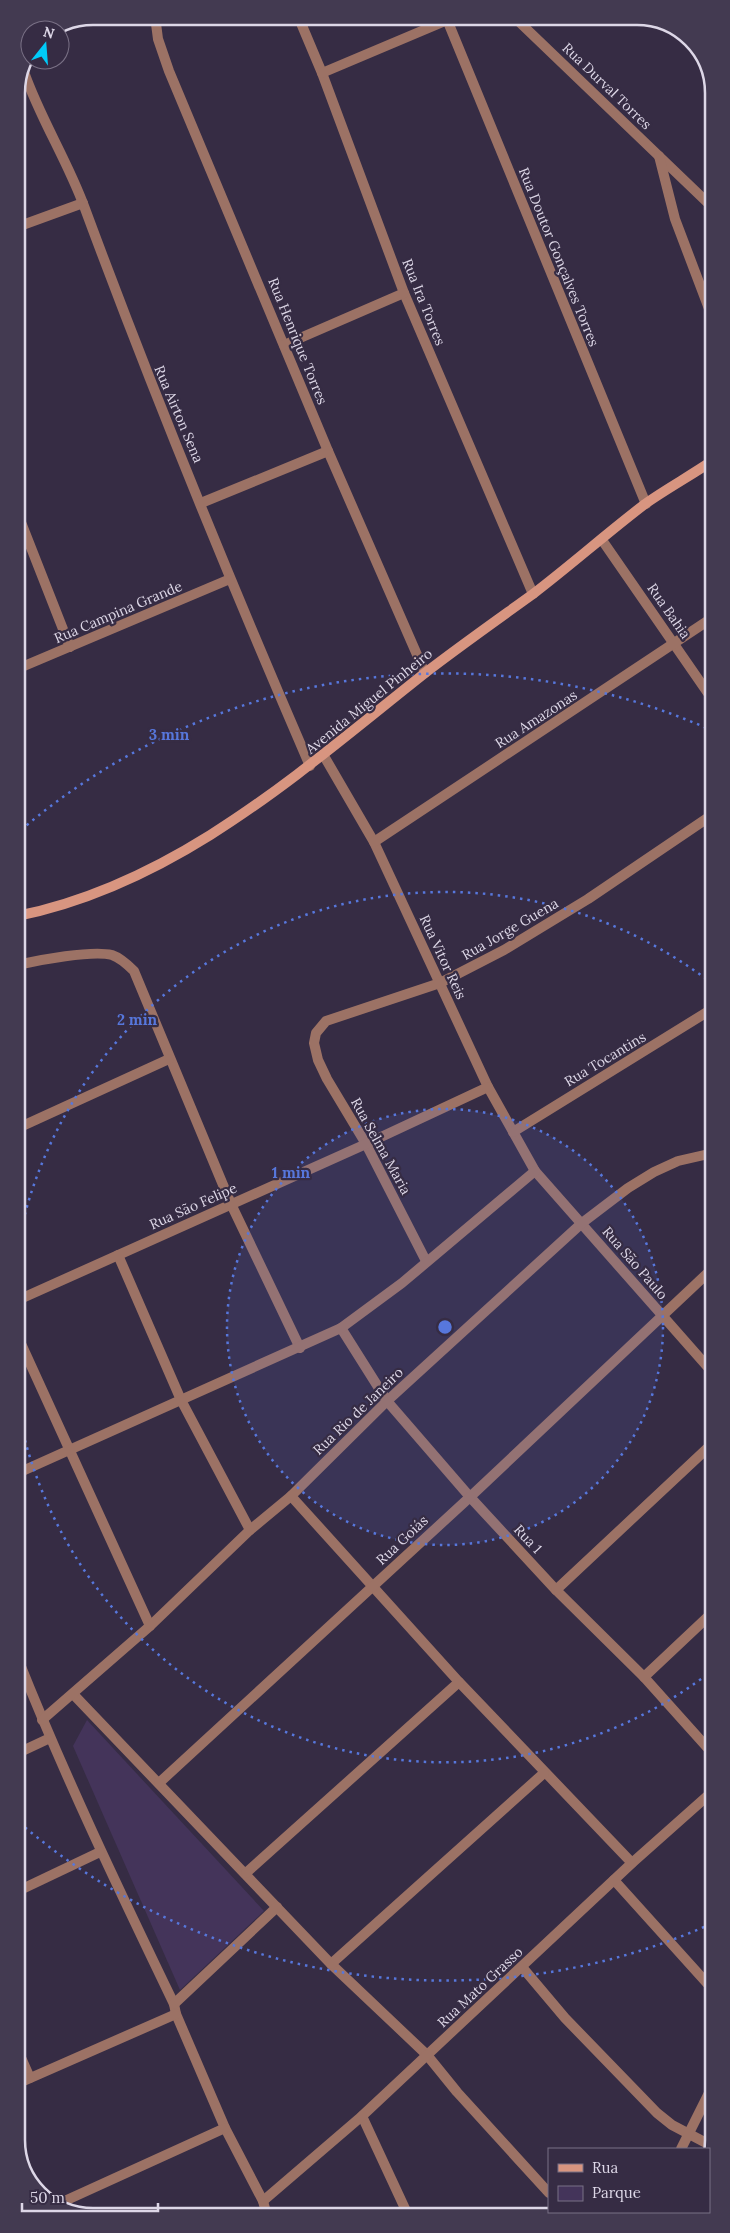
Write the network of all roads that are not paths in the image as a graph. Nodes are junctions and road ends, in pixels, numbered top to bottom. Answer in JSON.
{"nodes":[{"id":1,"x":156,"y":25,"type":"edge"},
{"id":2,"x":302,"y":25,"type":"edge"},
{"id":3,"x":441,"y":25,"type":"edge"},
{"id":4,"x":449,"y":25,"type":"edge"},
{"id":5,"x":522,"y":25,"type":"edge"},
{"id":6,"x":322,"y":73,"type":"junction"},
{"id":7,"x":26,"y":79,"type":"edge"},
{"id":8,"x":659,"y":156,"type":"junction"},
{"id":9,"x":705,"y":200,"type":"edge"},
{"id":10,"x":83,"y":203,"type":"junction"},
{"id":11,"x":25,"y":224,"type":"edge"},
{"id":12,"x":404,"y":294,"type":"junction"},
{"id":13,"x":705,"y":296,"type":"edge"},
{"id":14,"x":284,"y":344,"type":"junction"},
{"id":15,"x":328,"y":451,"type":"junction"},
{"id":16,"x":705,"y":466,"type":"edge"},
{"id":17,"x":201,"y":503,"type":"junction"},
{"id":18,"x":646,"y":504,"type":"junction"},
{"id":19,"x":25,"y":532,"type":"edge"},
{"id":20,"x":602,"y":540,"type":"junction"},
{"id":21,"x":230,"y":579,"type":"junction"},
{"id":22,"x":533,"y":594,"type":"junction"},
{"id":23,"x":705,"y":623,"type":"edge"},
{"id":24,"x":675,"y":644,"type":"junction"},
{"id":25,"x":70,"y":647,"type":"junction"},
{"id":26,"x":25,"y":667,"type":"edge"},
{"id":27,"x":425,"y":673,"type":"junction"},
{"id":28,"x":705,"y":689,"type":"edge"},
{"id":29,"x":324,"y":756,"type":"junction"},
{"id":30,"x":310,"y":766,"type":"junction"},
{"id":31,"x":705,"y":820,"type":"edge"},
{"id":32,"x":374,"y":842,"type":"junction"},
{"id":33,"x":25,"y":911,"type":"edge"},
{"id":34,"x":25,"y":964,"type":"edge"},
{"id":35,"x":440,"y":983,"type":"junction"},
{"id":36,"x":705,"y":1013,"type":"edge"},
{"id":37,"x":314,"y":1043,"type":"joint"},
{"id":38,"x":169,"y":1059,"type":"junction"},
{"id":39,"x":488,"y":1087,"type":"junction"},
{"id":40,"x":25,"y":1125,"type":"edge"},
{"id":41,"x":513,"y":1132,"type":"junction"},
{"id":42,"x":366,"y":1144,"type":"junction"},
{"id":43,"x":705,"y":1155,"type":"edge"},
{"id":44,"x":535,"y":1171,"type":"junction"},
{"id":45,"x":231,"y":1204,"type":"junction"},
{"id":46,"x":582,"y":1223,"type":"junction"},
{"id":47,"x":118,"y":1255,"type":"junction"},
{"id":48,"x":426,"y":1262,"type":"junction"},
{"id":49,"x":705,"y":1275,"type":"edge"},
{"id":50,"x":25,"y":1297,"type":"edge"},
{"id":51,"x":662,"y":1315,"type":"junction"},
{"id":52,"x":341,"y":1328,"type":"junction"},
{"id":53,"x":300,"y":1348,"type":"junction"},
{"id":54,"x":25,"y":1353,"type":"edge"},
{"id":55,"x":705,"y":1364,"type":"edge"},
{"id":56,"x":182,"y":1400,"type":"junction"},
{"id":57,"x":387,"y":1401,"type":"junction"},
{"id":58,"x":705,"y":1450,"type":"edge"},
{"id":59,"x":69,"y":1451,"type":"junction"},
{"id":60,"x":25,"y":1470,"type":"edge"},
{"id":61,"x":291,"y":1496,"type":"junction"},
{"id":62,"x":470,"y":1497,"type":"junction"},
{"id":63,"x":250,"y":1530,"type":"junction"},
{"id":64,"x":373,"y":1586,"type":"junction"},
{"id":65,"x":556,"y":1590,"type":"junction"},
{"id":66,"x":705,"y":1619,"type":"edge"},
{"id":67,"x":150,"y":1626,"type":"junction"},
{"id":68,"x":644,"y":1676,"type":"junction"},
{"id":69,"x":25,"y":1677,"type":"edge"},
{"id":70,"x":460,"y":1682,"type":"junction"},
{"id":71,"x":73,"y":1694,"type":"junction"},
{"id":72,"x":42,"y":1720,"type":"junction"},
{"id":73,"x":50,"y":1738,"type":"junction"},
{"id":74,"x":705,"y":1745,"type":"edge"},
{"id":75,"x":25,"y":1750,"type":"edge"},
{"id":76,"x":544,"y":1773,"type":"junction"},
{"id":77,"x":159,"y":1783,"type":"junction"},
{"id":78,"x":705,"y":1803,"type":"edge"},
{"id":79,"x":100,"y":1852,"type":"junction"},
{"id":80,"x":632,"y":1863,"type":"junction"},
{"id":81,"x":246,"y":1873,"type":"junction"},
{"id":82,"x":614,"y":1880,"type":"junction"},
{"id":83,"x":25,"y":1888,"type":"edge"},
{"id":84,"x":277,"y":1907,"type":"junction"},
{"id":85,"x":332,"y":1964,"type":"junction"},
{"id":86,"x":522,"y":1967,"type":"junction"},
{"id":87,"x":705,"y":1981,"type":"edge"},
{"id":88,"x":175,"y":2009,"type":"junction"},
{"id":89,"x":427,"y":2055,"type":"junction"},
{"id":90,"x":25,"y":2067,"type":"edge"},
{"id":91,"x":30,"y":2078,"type":"junction"},
{"id":92,"x":25,"y":2080,"type":"edge"},
{"id":93,"x":705,"y":2099,"type":"edge"},
{"id":94,"x":362,"y":2116,"type":"junction"},
{"id":95,"x":225,"y":2128,"type":"junction"},
{"id":96,"x":686,"y":2132,"type":"junction"},
{"id":97,"x":705,"y":2142,"type":"edge"},
{"id":98,"x":681,"y":2148,"type":"edge"},
{"id":99,"x":548,"y":2192,"type":"edge"},
{"id":100,"x":64,"y":2201,"type":"edge"},
{"id":101,"x":263,"y":2201,"type":"junction"},
{"id":102,"x":265,"y":2208,"type":"edge"},
{"id":103,"x":405,"y":2208,"type":"edge"}],
"edges":[{"from":1,"to":14,"type":"street","name":"Rua Henrique Torres"},
{"from":2,"to":6,"type":"street","name":"Rua Ira Torres"},
{"from":3,"to":6,"type":"street"},
{"from":4,"to":18,"type":"street","name":"Rua Doutor Gonçalves Torres"},
{"from":5,"to":8,"type":"street","name":"Rua Durval Torres"},
{"from":6,"to":12,"type":"street","name":"Rua Ira Torres"},
{"from":7,"to":10,"type":"street","name":"Rua Airton Sena"},
{"from":8,"to":9,"type":"street","name":"Rua Durval Torres"},
{"from":8,"to":13,"type":"street"},
{"from":10,"to":11,"type":"street"},
{"from":10,"to":17,"type":"street","name":"Rua Airton Sena"},
{"from":12,"to":14,"type":"street"},
{"from":12,"to":22,"type":"street","name":"Rua Ira Torres"},
{"from":14,"to":15,"type":"street","name":"Rua Henrique Torres"},
{"from":15,"to":17,"type":"street"},
{"from":15,"to":27,"type":"street","name":"Rua Henrique Torres"},
{"from":16,"to":18,"type":"street","name":"Avenida Miguel Pinheiro"},
{"from":17,"to":21,"type":"street","name":"Rua Airton Sena"},
{"from":18,"to":20,"type":"street","name":"Avenida Miguel Pinheiro"},
{"from":19,"to":25,"type":"street"},
{"from":20,"to":22,"type":"street","name":"Avenida Miguel Pinheiro"},
{"from":20,"to":24,"type":"street","name":"Rua Bahia"},
{"from":21,"to":25,"type":"street","name":"Rua Campina Grande"},
{"from":21,"to":30,"type":"street","name":"Rua Airton Sena"},
{"from":22,"to":27,"type":"street","name":"Avenida Miguel Pinheiro"},
{"from":23,"to":24,"type":"street","name":"Rua Amazonas"},
{"from":24,"to":28,"type":"street","name":"Rua Bahia"},
{"from":24,"to":32,"type":"street","name":"Rua Amazonas"},
{"from":25,"to":26,"type":"street","name":"Rua Campina Grande"},
{"from":27,"to":29,"type":"street","name":"Avenida Miguel Pinheiro"},
{"from":29,"to":30,"type":"street","name":"Avenida Miguel Pinheiro"},
{"from":29,"to":32,"type":"street","name":"Rua Vitor Reis"},
{"from":30,"to":33,"type":"street","name":"Avenida Miguel Pinheiro"},
{"from":31,"to":35,"type":"street","name":"Rua Jorge Guena"},
{"from":32,"to":35,"type":"street","name":"Rua Vitor Reis"},
{"from":34,"to":38,"type":"street"},
{"from":35,"to":37,"type":"street","name":"Rua Jorge Guena"},
{"from":35,"to":39,"type":"street","name":"Rua Vitor Reis"},
{"from":36,"to":41,"type":"street","name":"Rua Tocantins"},
{"from":37,"to":42,"type":"street","name":"Rua Selma Maria"},
{"from":38,"to":40,"type":"street"},
{"from":38,"to":45,"type":"street"},
{"from":39,"to":41,"type":"street","name":"Rua Vitor Reis"},
{"from":39,"to":42,"type":"street","name":"Rua São Felipe"},
{"from":41,"to":44,"type":"street","name":"Rua Vitor Reis"},
{"from":42,"to":45,"type":"street","name":"Rua São Felipe"},
{"from":42,"to":48,"type":"street","name":"Rua Selma Maria"},
{"from":43,"to":46,"type":"street","name":"Rua Rio de Janeiro"},
{"from":44,"to":46,"type":"street","name":"Rua São Paulo"},
{"from":44,"to":48,"type":"street"},
{"from":45,"to":47,"type":"street","name":"Rua São Felipe"},
{"from":45,"to":53,"type":"street"},
{"from":46,"to":51,"type":"street","name":"Rua São Paulo"},
{"from":46,"to":57,"type":"street","name":"Rua Rio de Janeiro"},
{"from":47,"to":50,"type":"street","name":"Rua São Felipe"},
{"from":47,"to":56,"type":"street"},
{"from":48,"to":52,"type":"street"},
{"from":49,"to":51,"type":"street","name":"Rua Goiás"},
{"from":51,"to":55,"type":"street","name":"Rua São Paulo"},
{"from":51,"to":62,"type":"street","name":"Rua Goiás"},
{"from":52,"to":53,"type":"street"},
{"from":52,"to":57,"type":"street","name":"Rua 1"},
{"from":53,"to":56,"type":"street"},
{"from":54,"to":59,"type":"street"},
{"from":56,"to":59,"type":"street"},
{"from":56,"to":63,"type":"street"},
{"from":57,"to":61,"type":"street","name":"Rua Rio de Janeiro"},
{"from":57,"to":62,"type":"street","name":"Rua 1"},
{"from":58,"to":65,"type":"street"},
{"from":59,"to":60,"type":"street"},
{"from":59,"to":67,"type":"street"},
{"from":61,"to":63,"type":"street","name":"Rua Rio de Janeiro"},
{"from":61,"to":64,"type":"street"},
{"from":62,"to":64,"type":"street","name":"Rua Goiás"},
{"from":62,"to":65,"type":"street","name":"Rua 1"},
{"from":63,"to":67,"type":"street","name":"Rua Rio de Janeiro"},
{"from":64,"to":70,"type":"street"},
{"from":64,"to":77,"type":"street","name":"Rua Goiás"},
{"from":65,"to":68,"type":"street","name":"Rua 1"},
{"from":66,"to":68,"type":"street"},
{"from":67,"to":71,"type":"street","name":"Rua Rio de Janeiro"},
{"from":68,"to":74,"type":"street","name":"Rua 1"},
{"from":69,"to":72,"type":"street"},
{"from":70,"to":76,"type":"street"},
{"from":70,"to":81,"type":"street"},
{"from":71,"to":72,"type":"street","name":"Rua Rio de Janeiro"},
{"from":71,"to":77,"type":"street"},
{"from":72,"to":73,"type":"street"},
{"from":73,"to":75,"type":"street"},
{"from":73,"to":79,"type":"street"},
{"from":76,"to":80,"type":"street"},
{"from":76,"to":85,"type":"street"},
{"from":77,"to":81,"type":"street"},
{"from":78,"to":80,"type":"street","name":"Rua Mato Grasso"},
{"from":79,"to":83,"type":"street"},
{"from":79,"to":88,"type":"street"},
{"from":80,"to":82,"type":"street","name":"Rua Mato Grasso"},
{"from":81,"to":84,"type":"street"},
{"from":82,"to":86,"type":"street","name":"Rua Mato Grasso"},
{"from":82,"to":87,"type":"street"},
{"from":84,"to":85,"type":"street"},
{"from":84,"to":88,"type":"street"},
{"from":85,"to":89,"type":"street"},
{"from":86,"to":89,"type":"street","name":"Rua Mato Grasso"},
{"from":86,"to":96,"type":"street"},
{"from":88,"to":91,"type":"street"},
{"from":88,"to":95,"type":"street"},
{"from":89,"to":94,"type":"street","name":"Rua Mato Grasso"},
{"from":89,"to":99,"type":"street"},
{"from":90,"to":91,"type":"street"},
{"from":91,"to":92,"type":"street"},
{"from":93,"to":96,"type":"street"},
{"from":94,"to":101,"type":"street","name":"Rua Mato Grasso"},
{"from":94,"to":103,"type":"street"},
{"from":95,"to":100,"type":"street"},
{"from":95,"to":101,"type":"street"},
{"from":96,"to":97,"type":"street"},
{"from":96,"to":98,"type":"street"},
{"from":101,"to":102,"type":"street"}]}
